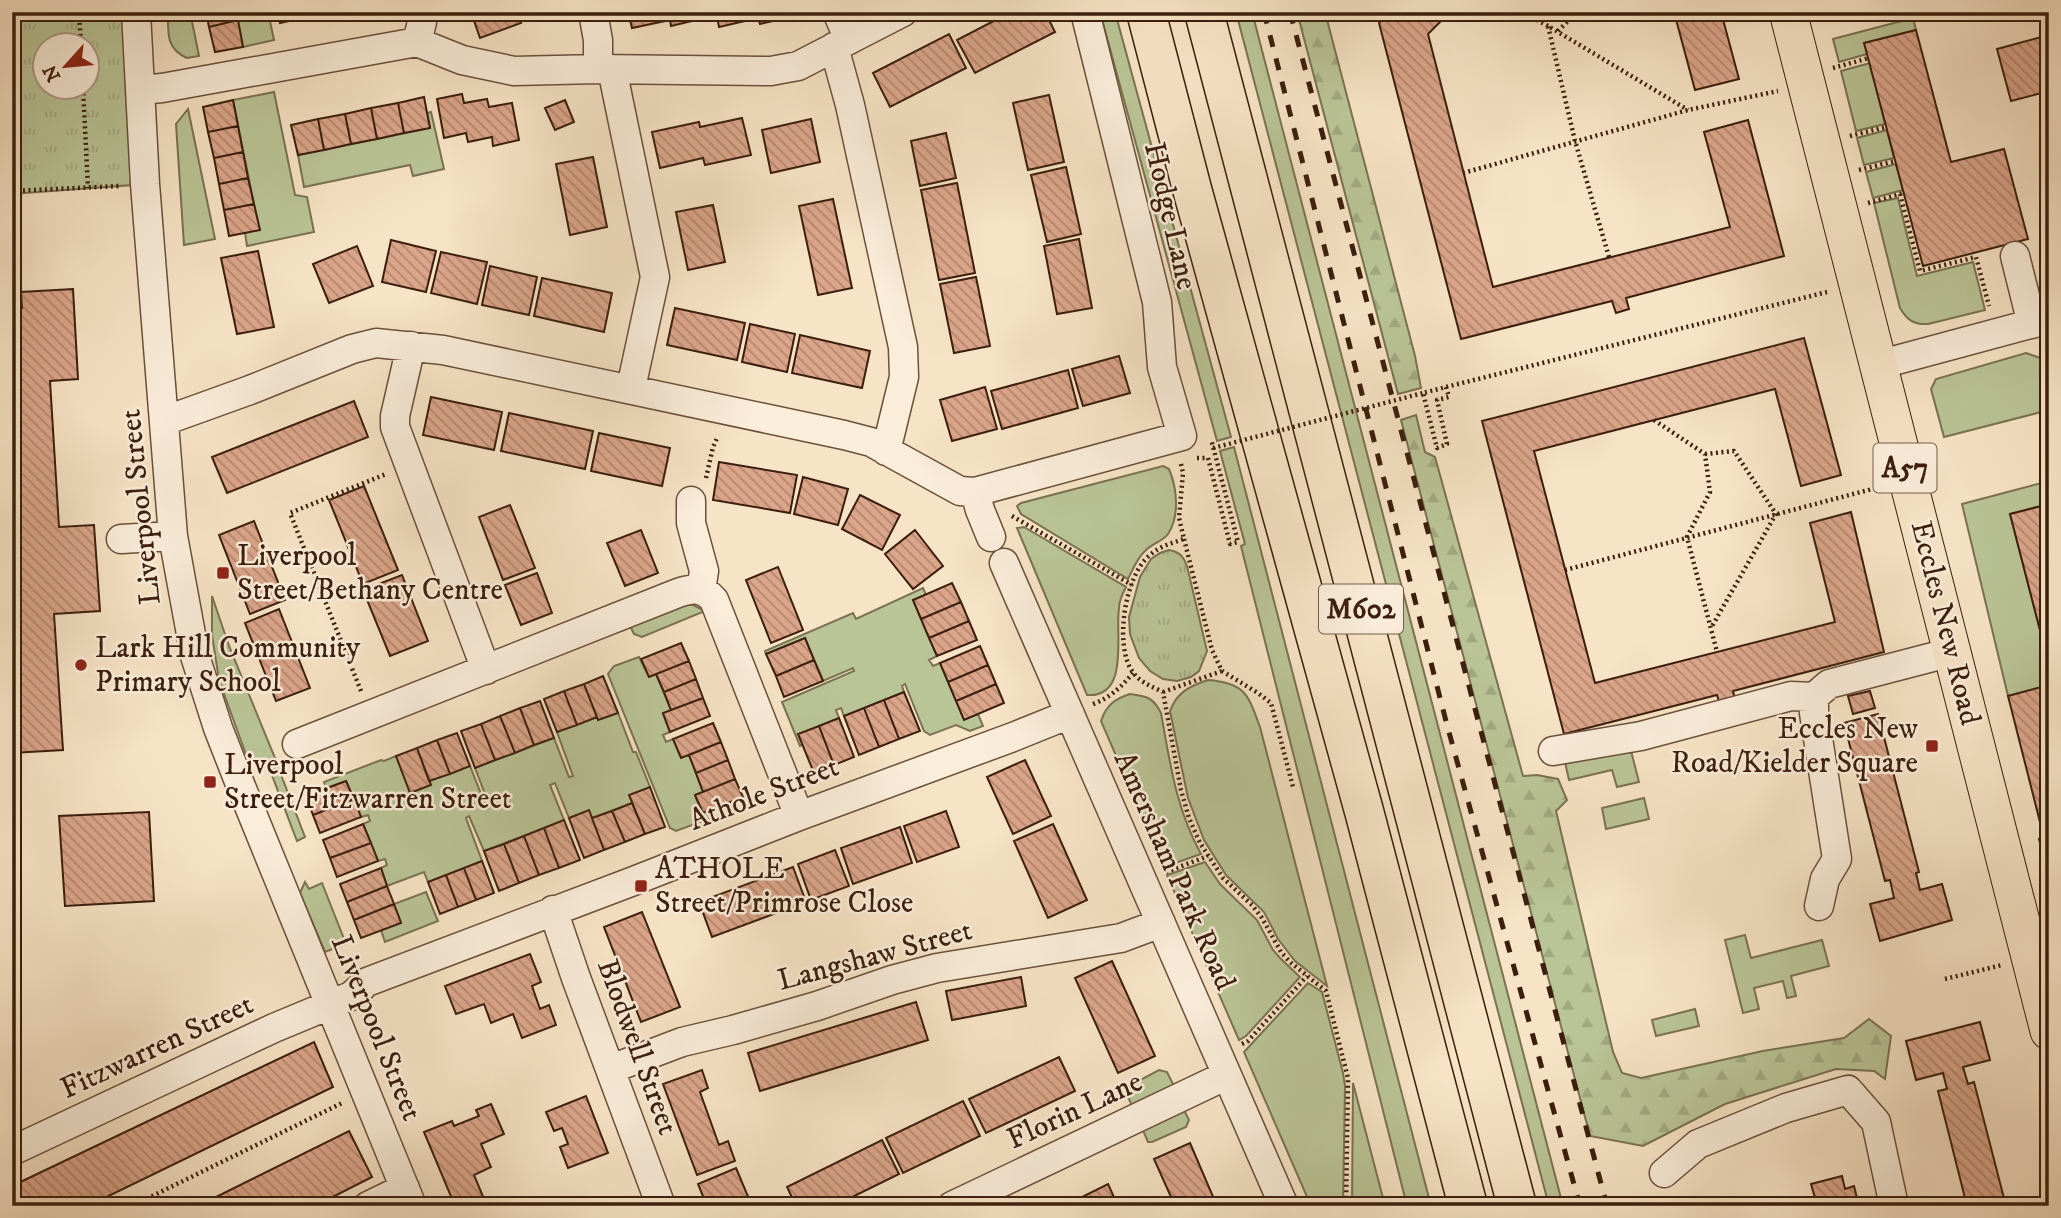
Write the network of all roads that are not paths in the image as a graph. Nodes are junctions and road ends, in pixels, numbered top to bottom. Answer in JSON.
{"nodes":[{"id":1,"x":136,"y":12,"type":"edge"},
{"id":2,"x":422,"y":12,"type":"edge"},
{"id":3,"x":593,"y":12,"type":"edge"},
{"id":4,"x":837,"y":12,"type":"edge"},
{"id":5,"x":904,"y":12,"type":"edge"},
{"id":6,"x":1085,"y":12,"type":"edge"},
{"id":7,"x":1146,"y":12,"type":"edge"},
{"id":8,"x":1204,"y":12,"type":"edge"},
{"id":9,"x":1788,"y":12,"type":"edge"},
{"id":10,"x":417,"y":41,"type":"junction"},
{"id":11,"x":841,"y":44,"type":"junction"},
{"id":12,"x":605,"y":69,"type":"junction"},
{"id":13,"x":141,"y":90,"type":"junction"},
{"id":14,"x":2015,"y":256,"type":"dead end"},
{"id":15,"x":2040,"y":322,"type":"edge"},
{"id":16,"x":411,"y":346,"type":"junction"},
{"id":17,"x":1878,"y":365,"type":"junction"},
{"id":18,"x":631,"y":388,"type":"junction"},
{"id":19,"x":164,"y":421,"type":"junction"},
{"id":20,"x":886,"y":451,"type":"junction"},
{"id":21,"x":975,"y":492,"type":"junction"},
{"id":22,"x":691,"y":501,"type":"road end"},
{"id":23,"x":173,"y":536,"type":"junction"},
{"id":24,"x":991,"y":537,"type":"dead end"},
{"id":25,"x":121,"y":539,"type":"dead end"},
{"id":26,"x":1004,"y":563,"type":"dead end"},
{"id":27,"x":701,"y":590,"type":"junction"},
{"id":28,"x":1952,"y":652,"type":"junction"},
{"id":29,"x":486,"y":670,"type":"junction"},
{"id":30,"x":1814,"y":698,"type":"junction"},
{"id":31,"x":1078,"y":710,"type":"junction"},
{"id":32,"x":298,"y":744,"type":"dead end"},
{"id":33,"x":1553,"y":751,"type":"dead end"},
{"id":34,"x":799,"y":816,"type":"junction"},
{"id":35,"x":1819,"y":906,"type":"dead end"},
{"id":36,"x":553,"y":910,"type":"junction"},
{"id":37,"x":1161,"y":923,"type":"junction"},
{"id":38,"x":330,"y":1004,"type":"junction"},
{"id":39,"x":2049,"y":1031,"type":"edge"},
{"id":40,"x":611,"y":1069,"type":"junction"},
{"id":41,"x":1227,"y":1076,"type":"junction"},
{"id":42,"x":12,"y":1151,"type":"edge"},
{"id":43,"x":1664,"y":1173,"type":"dead end"},
{"id":44,"x":409,"y":1197,"type":"edge"},
{"id":45,"x":369,"y":1206,"type":"edge"},
{"id":46,"x":661,"y":1206,"type":"edge"},
{"id":47,"x":952,"y":1206,"type":"edge"},
{"id":48,"x":1284,"y":1206,"type":"edge"},
{"id":49,"x":1468,"y":1206,"type":"edge"},
{"id":50,"x":1517,"y":1206,"type":"edge"},
{"id":51,"x":1894,"y":1206,"type":"edge"}],
"edges":[{"from":1,"to":13,"type":"street","name":"Liverpool Street"},
{"from":2,"to":10,"type":"street"},
{"from":3,"to":12,"type":"street"},
{"from":4,"to":11,"type":"street"},
{"from":5,"to":11,"type":"street"},
{"from":6,"to":21,"type":"street","name":"Hodge Lane"},
{"from":7,"to":49,"type":"highway","number":"M602"},
{"from":8,"to":50,"type":"highway","number":"M602"},
{"from":9,"to":17,"type":"main road","name":"Eccles New Road","number":"A57"},
{"from":10,"to":12,"type":"street"},
{"from":10,"to":13,"type":"street"},
{"from":11,"to":12,"type":"street"},
{"from":11,"to":20,"type":"street"},
{"from":12,"to":18,"type":"street"},
{"from":13,"to":19,"type":"street","name":"Liverpool Street"},
{"from":14,"to":15,"type":"street"},
{"from":15,"to":17,"type":"street"},
{"from":16,"to":18,"type":"street"},
{"from":16,"to":19,"type":"street"},
{"from":16,"to":29,"type":"street"},
{"from":17,"to":28,"type":"main road","name":"Eccles New Road","number":"A57"},
{"from":18,"to":20,"type":"street"},
{"from":19,"to":23,"type":"street","name":"Liverpool Street"},
{"from":20,"to":21,"type":"street"},
{"from":21,"to":24,"type":"street"},
{"from":22,"to":27,"type":"street"},
{"from":23,"to":25,"type":"street"},
{"from":23,"to":38,"type":"street","name":"Liverpool Street"},
{"from":26,"to":31,"type":"street","name":"Amersham Park Road"},
{"from":27,"to":29,"type":"street"},
{"from":27,"to":34,"type":"street"},
{"from":28,"to":30,"type":"street"},
{"from":28,"to":39,"type":"main road","name":"Eccles New Road","number":"A57"},
{"from":29,"to":32,"type":"street"},
{"from":30,"to":33,"type":"street"},
{"from":30,"to":35,"type":"street"},
{"from":31,"to":34,"type":"street","name":"Athole Street"},
{"from":31,"to":37,"type":"street","name":"Amersham Park Road"},
{"from":34,"to":36,"type":"street","name":"Athole Street"},
{"from":36,"to":38,"type":"street","name":"Athole Street"},
{"from":36,"to":40,"type":"street","name":"Blodwell Street"},
{"from":37,"to":40,"type":"street","name":"Langshaw Street"},
{"from":37,"to":41,"type":"street","name":"Amersham Park Road"},
{"from":38,"to":42,"type":"street","name":"Fitzwarren Street"},
{"from":38,"to":44,"type":"street","name":"Liverpool Street"},
{"from":40,"to":46,"type":"street","name":"Blodwell Street"},
{"from":41,"to":47,"type":"street","name":"Florin Lane"},
{"from":41,"to":48,"type":"street","name":"Amersham Park Road"},
{"from":43,"to":51,"type":"street"},
{"from":44,"to":45,"type":"street"}]}
